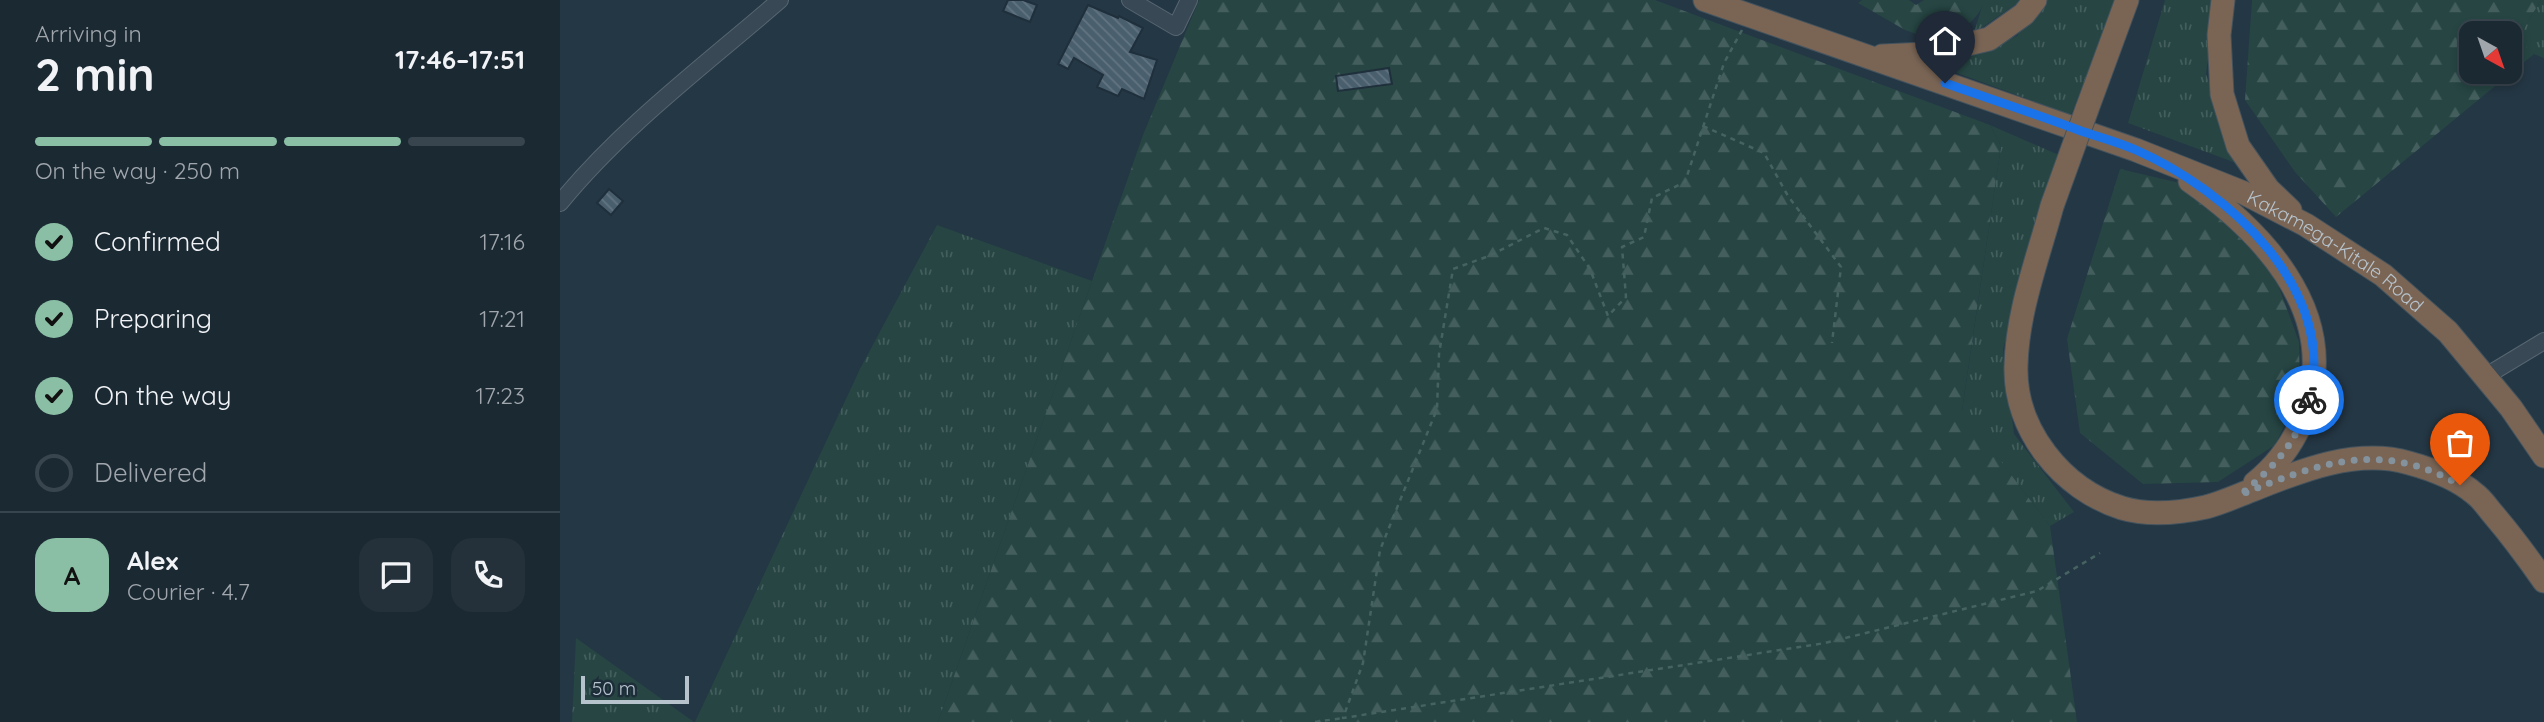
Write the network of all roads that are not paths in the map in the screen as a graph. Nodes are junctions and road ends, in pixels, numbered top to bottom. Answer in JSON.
{"nodes":[{"id":1,"x":780,"y":0,"type":"edge"},
{"id":2,"x":1130,"y":0,"type":"edge"},
{"id":3,"x":1189,"y":0,"type":"edge"},
{"id":4,"x":1705,"y":0,"type":"edge"},
{"id":5,"x":2035,"y":0,"type":"edge"},
{"id":6,"x":2127,"y":0,"type":"edge"},
{"id":7,"x":2223,"y":0,"type":"edge"},
{"id":8,"x":1753,"y":8,"type":"edge"},
{"id":9,"x":1868,"y":57,"type":"junction"},
{"id":10,"x":2136,"y":150,"type":"junction"},
{"id":11,"x":560,"y":203,"type":"edge"},
{"id":12,"x":2306,"y":225,"type":"junction"},
{"id":13,"x":2544,"y":341,"type":"edge"},
{"id":14,"x":2486,"y":376,"type":"junction"},
{"id":15,"x":2544,"y":456,"type":"edge"},
{"id":16,"x":2240,"y":495,"type":"junction"},
{"id":17,"x":2544,"y":581,"type":"edge"}],
"edges":[{"from":1,"to":11,"type":"street"},
{"from":2,"to":3,"type":"street"},
{"from":4,"to":8,"type":"highway"},
{"from":5,"to":9,"type":"highway"},
{"from":6,"to":16,"type":"highway","name":"Kakamega-Kitale Road","bridge":true},
{"from":7,"to":12,"type":"highway"},
{"from":8,"to":9,"type":"highway"},
{"from":9,"to":10,"type":"highway"},
{"from":10,"to":12,"type":"highway","name":"Kakamega-Kitale Road"},
{"from":10,"to":16,"type":"highway","name":"Kakamega-Kitale Road"},
{"from":12,"to":14,"type":"highway","name":"Kakamega-Kitale Road"},
{"from":13,"to":14,"type":"street"},
{"from":14,"to":15,"type":"highway","name":"Kakamega-Kitale Road"},
{"from":16,"to":17,"type":"highway","name":"Kakamega-Kitale Road"}]}
